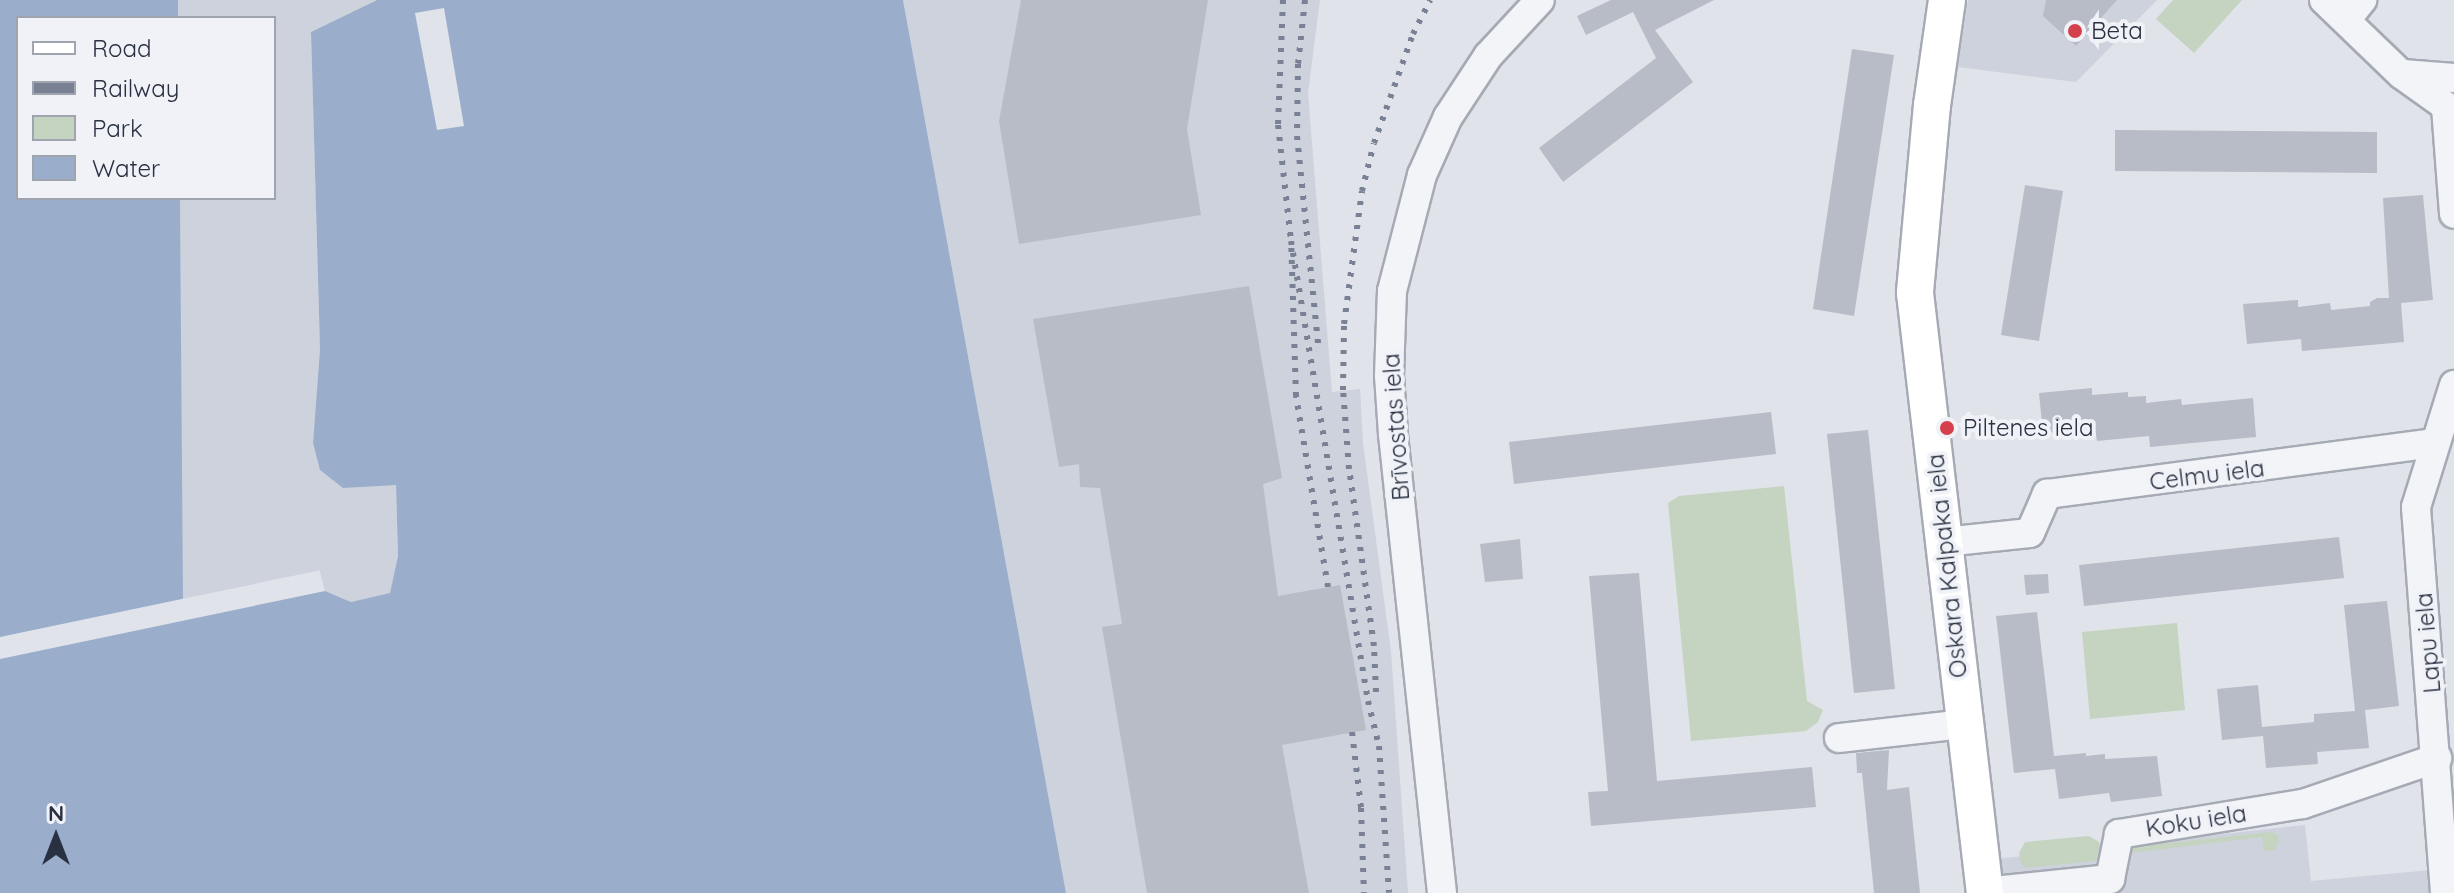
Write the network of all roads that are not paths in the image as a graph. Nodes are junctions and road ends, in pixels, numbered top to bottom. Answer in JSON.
{"nodes":[{"id":1,"x":1540,"y":0,"type":"edge"},
{"id":2,"x":1947,"y":0,"type":"edge"},
{"id":3,"x":2324,"y":0,"type":"edge"},
{"id":4,"x":2354,"y":10,"type":"edge"},
{"id":5,"x":2401,"y":74,"type":"junction"},
{"id":6,"x":2454,"y":78,"type":"edge"},
{"id":7,"x":2450,"y":110,"type":"edge"},
{"id":8,"x":2454,"y":214,"type":"edge"},
{"id":9,"x":2454,"y":385,"type":"edge"},
{"id":10,"x":2433,"y":443,"type":"junction"},
{"id":11,"x":1944,"y":542,"type":"junction"},
{"id":12,"x":1964,"y":724,"type":"junction"},
{"id":13,"x":1839,"y":738,"type":"dead end"},
{"id":14,"x":2437,"y":758,"type":"junction"},
{"id":15,"x":1984,"y":892,"type":"edge"},
{"id":16,"x":1442,"y":893,"type":"edge"},
{"id":17,"x":2445,"y":893,"type":"edge"}],
"edges":[{"from":1,"to":16,"type":"street","name":"Brīvostas iela"},
{"from":2,"to":11,"type":"main road","name":"Oskara Kalpaka iela"},
{"from":3,"to":4,"type":"street"},
{"from":4,"to":5,"type":"street"},
{"from":5,"to":6,"type":"street"},
{"from":5,"to":7,"type":"street"},
{"from":7,"to":8,"type":"street"},
{"from":9,"to":10,"type":"street"},
{"from":10,"to":11,"type":"street","name":"Celmu iela"},
{"from":10,"to":14,"type":"street","name":"Lapu iela"},
{"from":11,"to":12,"type":"main road","name":"Oskara Kalpaka iela"},
{"from":12,"to":13,"type":"street"},
{"from":12,"to":15,"type":"main road","name":"Oskara Kalpaka iela"},
{"from":14,"to":15,"type":"street","name":"Koku iela"},
{"from":14,"to":17,"type":"street","name":"Lapu iela"}]}
